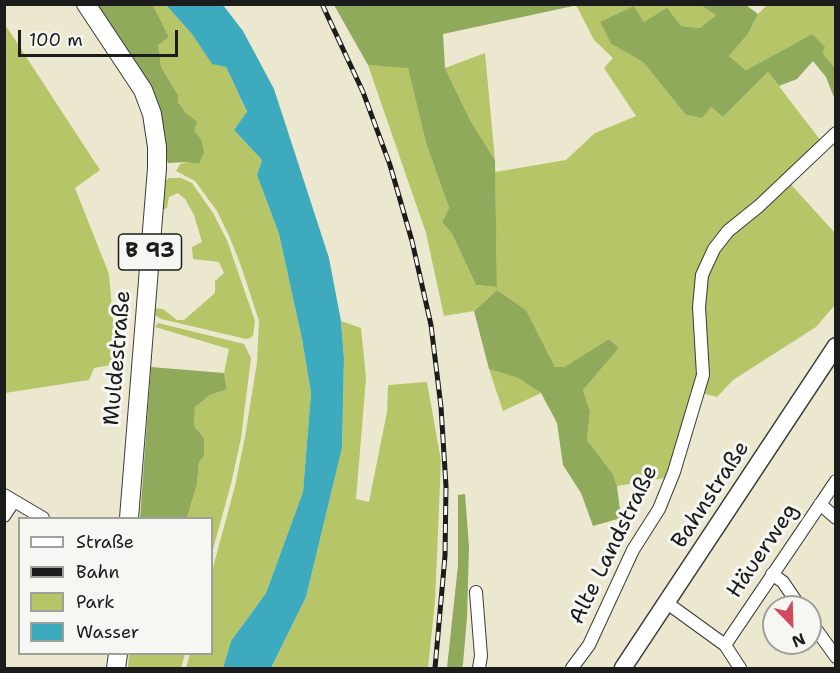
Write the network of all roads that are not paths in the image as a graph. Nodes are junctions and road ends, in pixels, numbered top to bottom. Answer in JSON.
{"nodes":[{"id":1,"x":86,"y":4,"type":"edge"},
{"id":2,"x":836,"y":133,"type":"edge"},
{"id":3,"x":836,"y":346,"type":"edge"},
{"id":4,"x":836,"y":481,"type":"edge"},
{"id":5,"x":9,"y":498,"type":"edge"},
{"id":6,"x":820,"y":504,"type":"junction"},
{"id":7,"x":4,"y":516,"type":"edge"},
{"id":8,"x":40,"y":517,"type":"edge"},
{"id":9,"x":129,"y":517,"type":"edge"},
{"id":10,"x":836,"y":518,"type":"edge"},
{"id":11,"x":772,"y":574,"type":"junction"},
{"id":12,"x":476,"y":592,"type":"dead end"},
{"id":13,"x":792,"y":595,"type":"edge"},
{"id":14,"x":667,"y":603,"type":"junction"},
{"id":15,"x":822,"y":638,"type":"edge"},
{"id":16,"x":725,"y":645,"type":"junction"},
{"id":17,"x":836,"y":657,"type":"edge"},
{"id":18,"x":479,"y":669,"type":"edge"},
{"id":19,"x":572,"y":669,"type":"edge"},
{"id":20,"x":623,"y":669,"type":"edge"},
{"id":21,"x":740,"y":669,"type":"edge"}],
"edges":[{"from":1,"to":9,"type":"main road","name":"Muldestraße","number":"B 93"},
{"from":2,"to":19,"type":"street","name":"Alte Landstraße"},
{"from":3,"to":14,"type":"main road","name":"Bahnstraße"},
{"from":4,"to":6,"type":"street","name":"Häuerweg"},
{"from":5,"to":7,"type":"street"},
{"from":5,"to":8,"type":"street"},
{"from":6,"to":10,"type":"street"},
{"from":6,"to":11,"type":"street","name":"Häuerweg"},
{"from":11,"to":13,"type":"street"},
{"from":11,"to":16,"type":"street","name":"Häuerweg"},
{"from":12,"to":18,"type":"street"},
{"from":14,"to":16,"type":"street"},
{"from":14,"to":20,"type":"main road","name":"Bahnstraße"},
{"from":15,"to":17,"type":"street"},
{"from":16,"to":21,"type":"street"}]}
